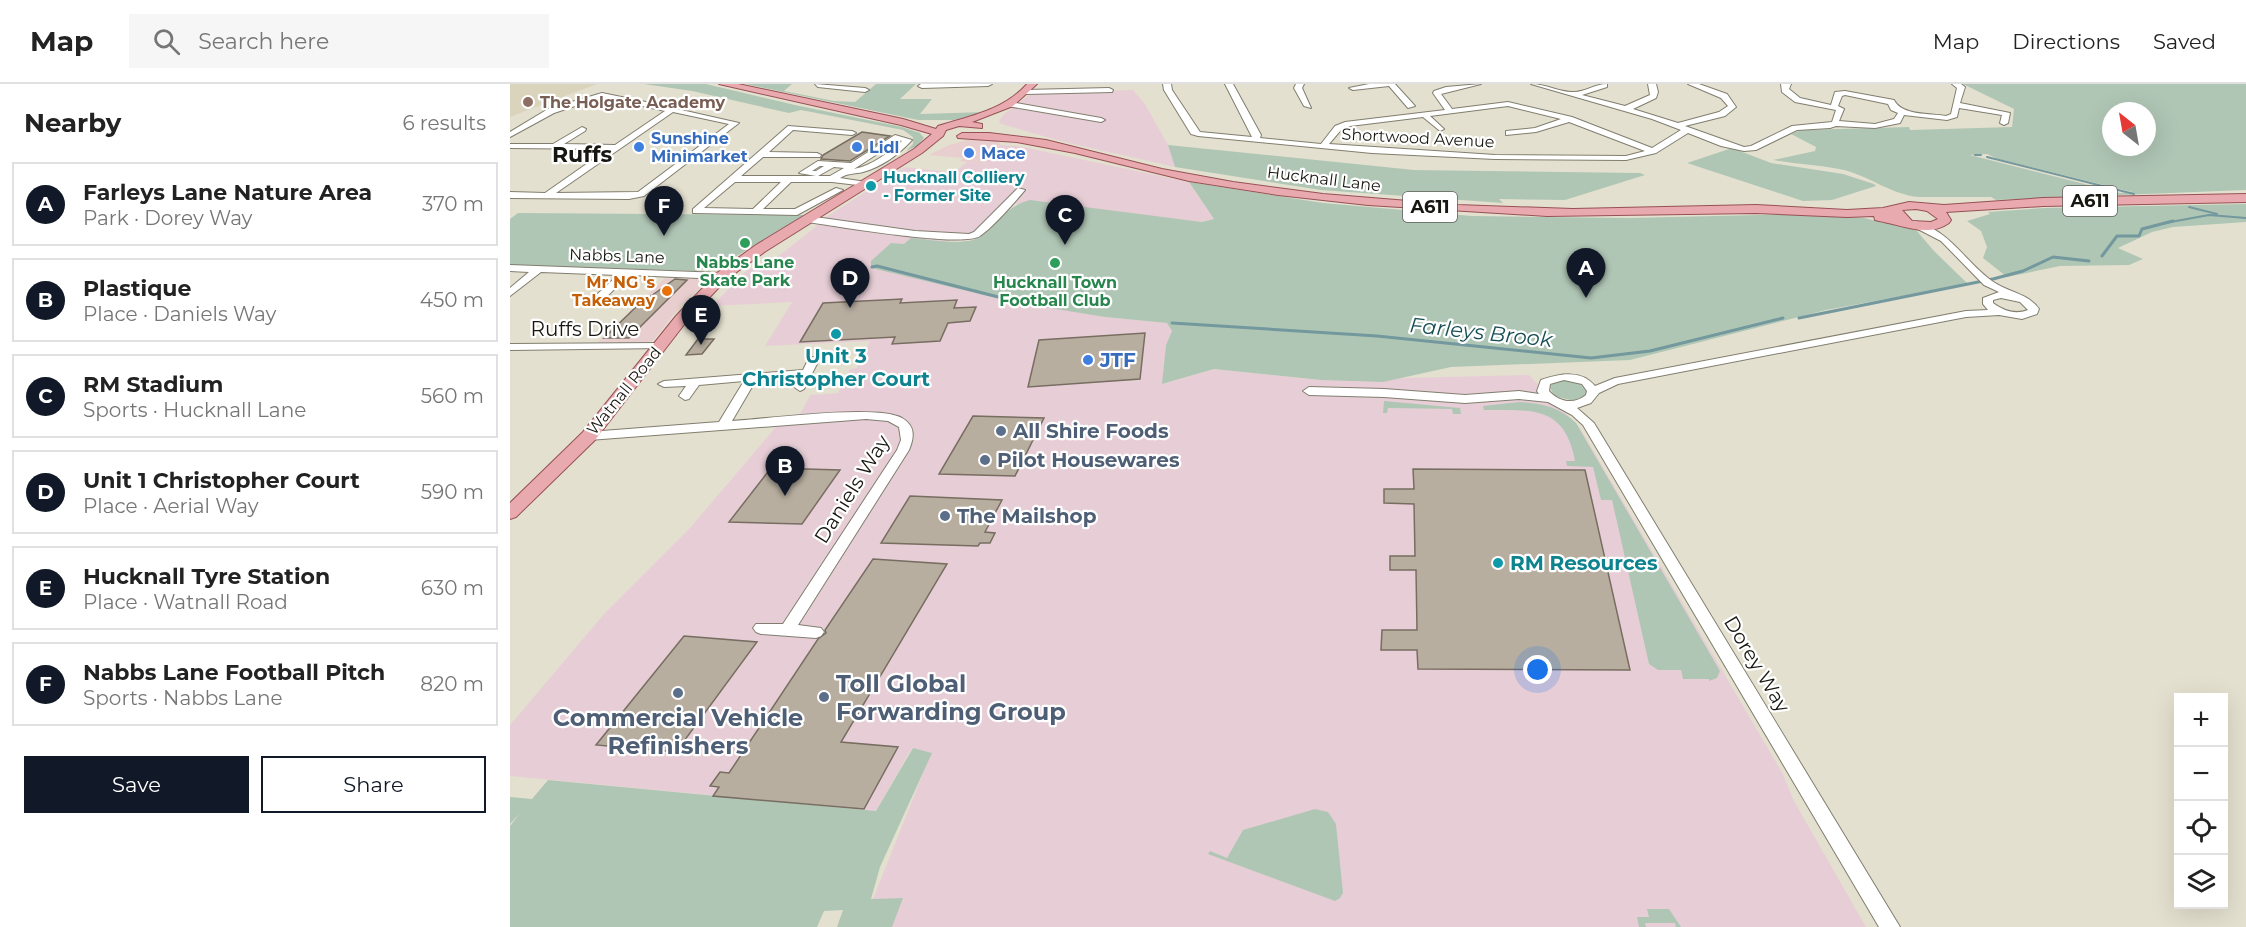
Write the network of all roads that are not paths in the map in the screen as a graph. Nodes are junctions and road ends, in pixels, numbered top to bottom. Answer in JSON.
{"nodes":[{"id":1,"x":724,"y":84,"type":"edge"},
{"id":2,"x":988,"y":84,"type":"edge"},
{"id":3,"x":1167,"y":84,"type":"edge"},
{"id":4,"x":1229,"y":84,"type":"edge"},
{"id":5,"x":1300,"y":84,"type":"edge"},
{"id":6,"x":1389,"y":84,"type":"edge"},
{"id":7,"x":1477,"y":84,"type":"edge"},
{"id":8,"x":1535,"y":84,"type":"edge"},
{"id":9,"x":1653,"y":84,"type":"edge"},
{"id":10,"x":1692,"y":84,"type":"edge"},
{"id":11,"x":1785,"y":84,"type":"edge"},
{"id":12,"x":1956,"y":84,"type":"edge"},
{"id":13,"x":818,"y":85,"type":"edge"},
{"id":14,"x":830,"y":85,"type":"edge"},
{"id":15,"x":952,"y":85,"type":"edge"},
{"id":16,"x":1604,"y":85,"type":"edge"},
{"id":17,"x":922,"y":86,"type":"dead end"},
{"id":18,"x":1029,"y":88,"type":"edge"},
{"id":19,"x":1106,"y":88,"type":"edge"},
{"id":20,"x":1353,"y":88,"type":"edge"},
{"id":21,"x":865,"y":90,"type":"dead end"},
{"id":22,"x":1573,"y":95,"type":"junction"},
{"id":23,"x":1959,"y":101,"type":"junction"},
{"id":24,"x":1010,"y":104,"type":"junction"},
{"id":25,"x":1308,"y":106,"type":"dead end"},
{"id":26,"x":1412,"y":106,"type":"dead end"},
{"id":27,"x":1834,"y":106,"type":"junction"},
{"id":28,"x":674,"y":108,"type":"junction"},
{"id":29,"x":1626,"y":110,"type":"junction"},
{"id":30,"x":997,"y":111,"type":"junction"},
{"id":31,"x":1451,"y":112,"type":"junction"},
{"id":32,"x":1902,"y":112,"type":"junction"},
{"id":33,"x":1426,"y":116,"type":"junction"},
{"id":34,"x":1569,"y":119,"type":"junction"},
{"id":35,"x":1102,"y":120,"type":"dead end"},
{"id":36,"x":903,"y":122,"type":"junction"},
{"id":37,"x":956,"y":123,"type":"junction"},
{"id":38,"x":1834,"y":123,"type":"junction"},
{"id":39,"x":2004,"y":123,"type":"dead end"},
{"id":40,"x":1680,"y":125,"type":"junction"},
{"id":41,"x":978,"y":126,"type":"junction"},
{"id":42,"x":582,"y":129,"type":"dead end"},
{"id":43,"x":1440,"y":129,"type":"dead end"},
{"id":44,"x":1691,"y":129,"type":"junction"},
{"id":45,"x":852,"y":133,"type":"dead end"},
{"id":46,"x":938,"y":133,"type":"junction"},
{"id":47,"x":1509,"y":133,"type":"dead end"},
{"id":48,"x":510,"y":135,"type":"edge"},
{"id":49,"x":958,"y":137,"type":"junction"},
{"id":50,"x":1255,"y":140,"type":"junction"},
{"id":51,"x":1028,"y":141,"type":"junction"},
{"id":52,"x":510,"y":146,"type":"edge"},
{"id":53,"x":554,"y":147,"type":"junction"},
{"id":54,"x":617,"y":147,"type":"junction"},
{"id":55,"x":1323,"y":147,"type":"junction"},
{"id":56,"x":918,"y":151,"type":"junction"},
{"id":57,"x":1653,"y":151,"type":"junction"},
{"id":58,"x":760,"y":154,"type":"junction"},
{"id":59,"x":817,"y":155,"type":"dead end"},
{"id":60,"x":833,"y":164,"type":"dead end"},
{"id":61,"x":852,"y":166,"type":"junction"},
{"id":62,"x":843,"y":172,"type":"junction"},
{"id":63,"x":731,"y":179,"type":"junction"},
{"id":64,"x":789,"y":179,"type":"junction"},
{"id":65,"x":832,"y":179,"type":"junction"},
{"id":66,"x":863,"y":184,"type":"junction"},
{"id":67,"x":839,"y":190,"type":"dead end"},
{"id":68,"x":510,"y":195,"type":"edge"},
{"id":69,"x":547,"y":195,"type":"junction"},
{"id":70,"x":1030,"y":197,"type":"dead end"},
{"id":71,"x":2246,"y":198,"type":"edge"},
{"id":72,"x":1993,"y":206,"type":"junction"},
{"id":73,"x":1925,"y":207,"type":"junction"},
{"id":74,"x":1897,"y":208,"type":"junction"},
{"id":75,"x":756,"y":211,"type":"junction"},
{"id":76,"x":1838,"y":212,"type":"junction"},
{"id":77,"x":808,"y":219,"type":"junction"},
{"id":78,"x":1945,"y":221,"type":"junction"},
{"id":79,"x":1911,"y":223,"type":"junction"},
{"id":80,"x":1944,"y":239,"type":"junction"},
{"id":81,"x":510,"y":268,"type":"edge"},
{"id":82,"x":540,"y":268,"type":"junction"},
{"id":83,"x":628,"y":272,"type":"junction"},
{"id":84,"x":722,"y":276,"type":"junction"},
{"id":85,"x":1984,"y":279,"type":"junction"},
{"id":86,"x":510,"y":293,"type":"edge"},
{"id":87,"x":2014,"y":296,"type":"junction"},
{"id":88,"x":1989,"y":300,"type":"junction"},
{"id":89,"x":594,"y":303,"type":"dead end"},
{"id":90,"x":2001,"y":312,"type":"junction"},
{"id":91,"x":1966,"y":314,"type":"junction"},
{"id":92,"x":660,"y":346,"type":"junction"},
{"id":93,"x":510,"y":347,"type":"edge"},
{"id":94,"x":813,"y":360,"type":"dead end"},
{"id":95,"x":807,"y":373,"type":"junction"},
{"id":96,"x":752,"y":377,"type":"junction"},
{"id":97,"x":1572,"y":377,"type":"junction"},
{"id":98,"x":1615,"y":381,"type":"junction"},
{"id":99,"x":695,"y":382,"type":"junction"},
{"id":100,"x":664,"y":384,"type":"dead end"},
{"id":101,"x":1543,"y":386,"type":"junction"},
{"id":102,"x":800,"y":387,"type":"dead end"},
{"id":103,"x":1309,"y":391,"type":"dead end"},
{"id":104,"x":1519,"y":395,"type":"junction"},
{"id":105,"x":1591,"y":395,"type":"junction"},
{"id":106,"x":685,"y":396,"type":"dead end"},
{"id":107,"x":1555,"y":401,"type":"junction"},
{"id":108,"x":1588,"y":423,"type":"junction"},
{"id":109,"x":723,"y":426,"type":"junction"},
{"id":110,"x":589,"y":436,"type":"junction"},
{"id":111,"x":510,"y":513,"type":"edge"},
{"id":112,"x":761,"y":628,"type":"dead end"},
{"id":113,"x":787,"y":630,"type":"junction"},
{"id":114,"x":816,"y":632,"type":"dead end"},
{"id":115,"x":1890,"y":927,"type":"edge"}],
"edges":[{"from":1,"to":36,"type":"main road"},
{"from":2,"to":15,"type":"street"},
{"from":3,"to":50,"type":"street","name":"Shortwood Avenue"},
{"from":4,"to":50,"type":"street"},
{"from":5,"to":25,"type":"street"},
{"from":6,"to":20,"type":"street"},
{"from":6,"to":26,"type":"street"},
{"from":7,"to":31,"type":"street"},
{"from":8,"to":22,"type":"street"},
{"from":9,"to":29,"type":"street"},
{"from":10,"to":40,"type":"street"},
{"from":11,"to":27,"type":"street"},
{"from":12,"to":23,"type":"street"},
{"from":13,"to":14,"type":"street"},
{"from":14,"to":21,"type":"street"},
{"from":15,"to":17,"type":"street"},
{"from":16,"to":22,"type":"street"},
{"from":18,"to":19,"type":"street"},
{"from":18,"to":24,"type":"main road"},
{"from":22,"to":29,"type":"street"},
{"from":23,"to":32,"type":"street"},
{"from":23,"to":39,"type":"street"},
{"from":24,"to":30,"type":"main road"},
{"from":24,"to":35,"type":"street"},
{"from":27,"to":32,"type":"street"},
{"from":27,"to":38,"type":"street"},
{"from":28,"to":48,"type":"street"},
{"from":28,"to":54,"type":"street"},
{"from":28,"to":69,"type":"street"},
{"from":29,"to":40,"type":"street"},
{"from":30,"to":37,"type":"main road"},
{"from":30,"to":41,"type":"main road"},
{"from":31,"to":33,"type":"street"},
{"from":31,"to":34,"type":"street"},
{"from":32,"to":38,"type":"street"},
{"from":33,"to":43,"type":"street"},
{"from":33,"to":55,"type":"street"},
{"from":34,"to":47,"type":"street"},
{"from":34,"to":57,"type":"street"},
{"from":36,"to":37,"type":"main road"},
{"from":36,"to":46,"type":"main road"},
{"from":37,"to":41,"type":"main road","name":"Hucknall Lane"},
{"from":37,"to":46,"type":"main road","name":"Watnall Road"},
{"from":38,"to":44,"type":"street"},
{"from":40,"to":44,"type":"street"},
{"from":41,"to":49,"type":"main road"},
{"from":41,"to":51,"type":"main road","name":"Hucknall Lane","number":"A611"},
{"from":42,"to":53,"type":"street"},
{"from":44,"to":57,"type":"street","name":"Shortwood Avenue"},
{"from":45,"to":58,"type":"street"},
{"from":46,"to":49,"type":"main road"},
{"from":46,"to":56,"type":"main road","name":"Watnall Road"},
{"from":49,"to":51,"type":"main road","name":"Hucknall Lane","number":"A611"},
{"from":49,"to":56,"type":"main road","name":"Watnall Road"},
{"from":50,"to":55,"type":"street","name":"Shortwood Avenue"},
{"from":51,"to":76,"type":"main road","name":"Hucknall Lane","number":"A611"},
{"from":52,"to":53,"type":"street"},
{"from":53,"to":54,"type":"street"},
{"from":54,"to":69,"type":"street"},
{"from":55,"to":57,"type":"street","name":"Shortwood Avenue"},
{"from":56,"to":66,"type":"main road","name":"Watnall Road"},
{"from":58,"to":59,"type":"street"},
{"from":58,"to":63,"type":"street"},
{"from":60,"to":61,"type":"street"},
{"from":61,"to":62,"type":"street"},
{"from":61,"to":62,"type":"street"},
{"from":62,"to":65,"type":"street"},
{"from":63,"to":64,"type":"street"},
{"from":63,"to":75,"type":"street"},
{"from":64,"to":65,"type":"street"},
{"from":64,"to":75,"type":"street"},
{"from":65,"to":66,"type":"street"},
{"from":66,"to":77,"type":"main road","name":"Watnall Road"},
{"from":67,"to":75,"type":"street"},
{"from":68,"to":69,"type":"street"},
{"from":70,"to":77,"type":"street"},
{"from":71,"to":72,"type":"main road","name":"Hucknall Lane","number":"A611"},
{"from":72,"to":73,"type":"main road","name":"Hucknall Lane","number":"A611"},
{"from":72,"to":78,"type":"main road","name":"Hucknall Lane","number":"A611"},
{"from":73,"to":74,"type":"main road","name":"Hucknall Lane","number":"A611"},
{"from":73,"to":78,"type":"main road"},
{"from":74,"to":76,"type":"main road","name":"Hucknall Lane","number":"A611"},
{"from":74,"to":79,"type":"main road"},
{"from":76,"to":79,"type":"main road","name":"Hucknall Lane","number":"A611"},
{"from":77,"to":84,"type":"main road","name":"Watnall Road"},
{"from":78,"to":79,"type":"main road","name":"Hucknall Lane","number":"A611"},
{"from":78,"to":80,"type":"street"},
{"from":79,"to":80,"type":"street"},
{"from":80,"to":85,"type":"street"},
{"from":81,"to":82,"type":"street","name":"Nabbs Lane"},
{"from":82,"to":83,"type":"street","name":"Nabbs Lane"},
{"from":82,"to":86,"type":"street"},
{"from":83,"to":84,"type":"street","name":"Nabbs Lane"},
{"from":83,"to":89,"type":"street"},
{"from":84,"to":92,"type":"main road","name":"Watnall Road"},
{"from":85,"to":87,"type":"street"},
{"from":85,"to":88,"type":"street"},
{"from":87,"to":88,"type":"street"},
{"from":87,"to":90,"type":"street"},
{"from":88,"to":90,"type":"street"},
{"from":88,"to":91,"type":"street"},
{"from":90,"to":91,"type":"street"},
{"from":91,"to":98,"type":"street"},
{"from":92,"to":93,"type":"street","name":"Ruffs Drive"},
{"from":92,"to":110,"type":"main road","name":"Watnall Road"},
{"from":94,"to":95,"type":"street"},
{"from":95,"to":96,"type":"street"},
{"from":95,"to":102,"type":"street"},
{"from":96,"to":99,"type":"street"},
{"from":96,"to":109,"type":"street"},
{"from":97,"to":98,"type":"street"},
{"from":97,"to":101,"type":"street"},
{"from":97,"to":105,"type":"street"},
{"from":98,"to":105,"type":"street"},
{"from":99,"to":100,"type":"street"},
{"from":99,"to":106,"type":"street"},
{"from":101,"to":104,"type":"street"},
{"from":101,"to":107,"type":"street"},
{"from":103,"to":104,"type":"street"},
{"from":104,"to":107,"type":"street"},
{"from":105,"to":107,"type":"street"},
{"from":105,"to":108,"type":"street"},
{"from":107,"to":108,"type":"street","name":"Dorey Way"},
{"from":108,"to":115,"type":"street","name":"Dorey Way"},
{"from":109,"to":110,"type":"street","name":"Daniels Way"},
{"from":109,"to":113,"type":"street","name":"Daniels Way"},
{"from":110,"to":111,"type":"main road","name":"Watnall Road"},
{"from":112,"to":113,"type":"street"},
{"from":113,"to":114,"type":"street"}]}
